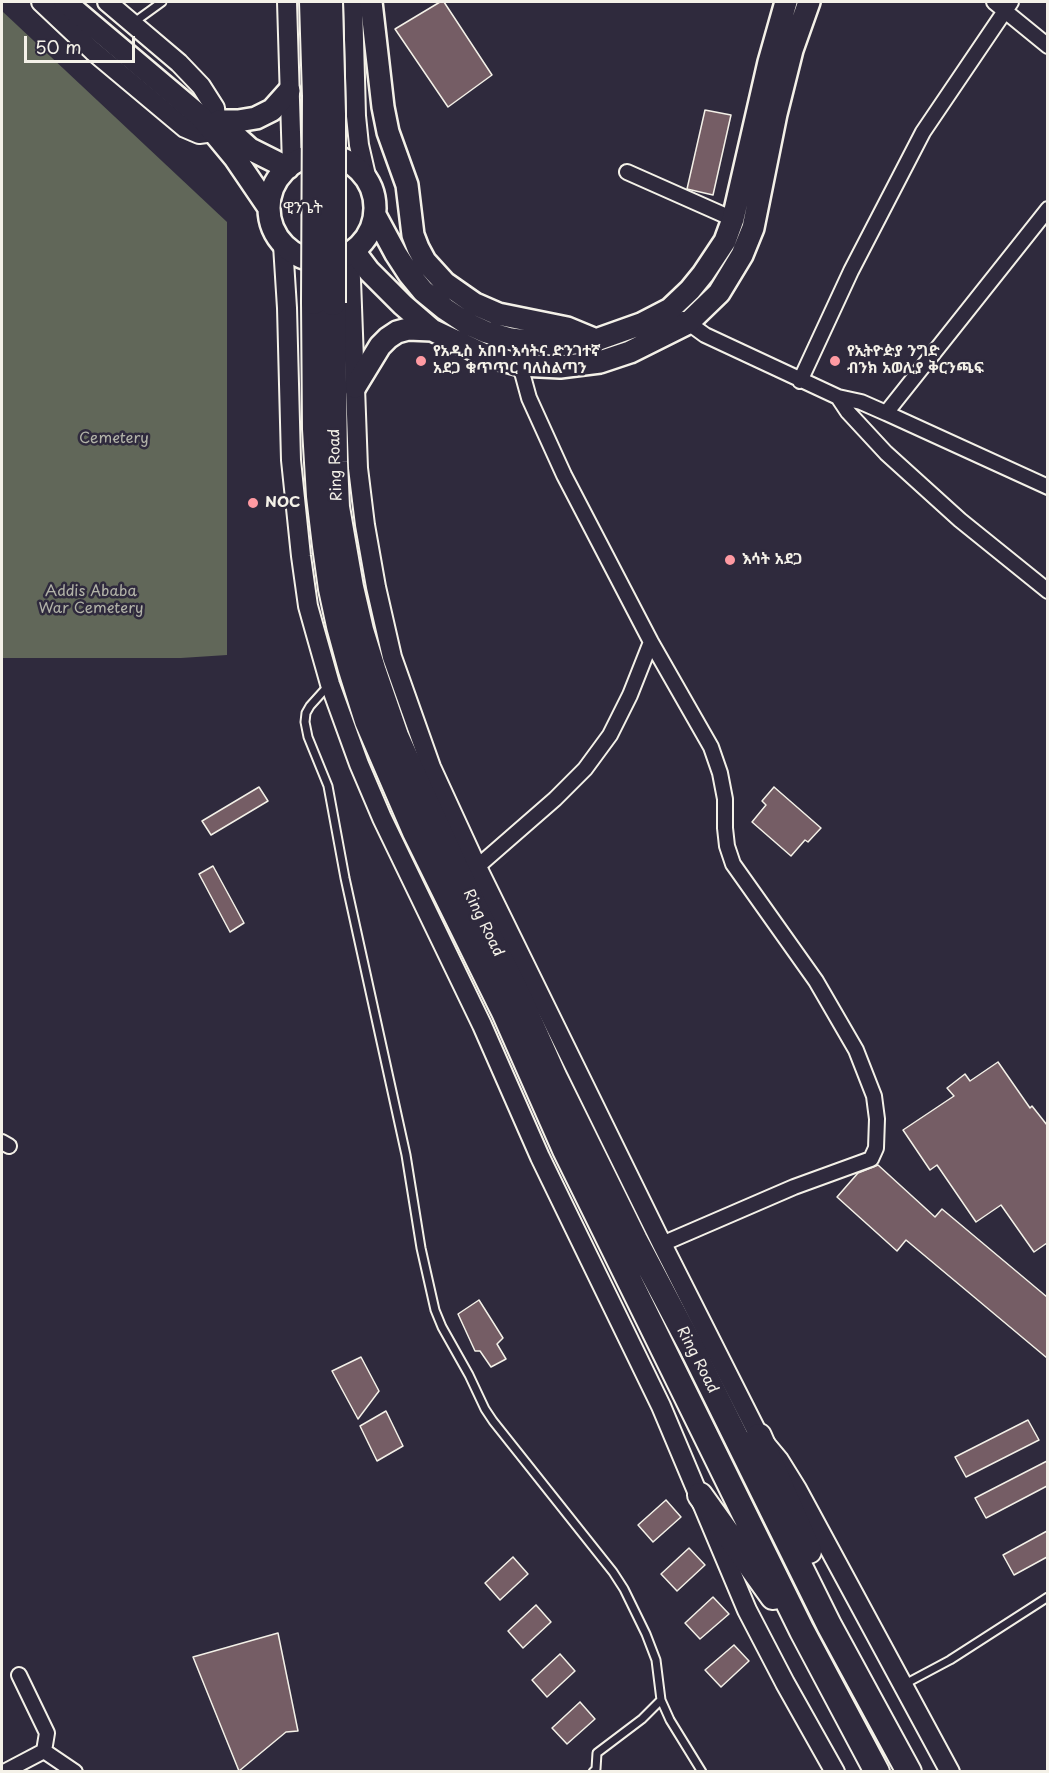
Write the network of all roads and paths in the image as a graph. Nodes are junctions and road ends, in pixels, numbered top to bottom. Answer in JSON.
{"nodes":[{"id":1,"x":40,"y":2,"type":"edge"},
{"id":2,"x":65,"y":2,"type":"edge"},
{"id":3,"x":80,"y":2,"type":"edge"},
{"id":4,"x":107,"y":2,"type":"edge"},
{"id":5,"x":162,"y":2,"type":"edge"},
{"id":6,"x":287,"y":2,"type":"edge"},
{"id":7,"x":312,"y":2,"type":"edge"},
{"id":8,"x":330,"y":2,"type":"edge"},
{"id":9,"x":353,"y":2,"type":"edge"},
{"id":10,"x":371,"y":2,"type":"edge"},
{"id":11,"x":786,"y":2,"type":"edge"},
{"id":12,"x":809,"y":2,"type":"edge"},
{"id":13,"x":1003,"y":4,"type":"edge"},
{"id":14,"x":132,"y":23,"type":"junction"},
{"id":15,"x":1047,"y":46,"type":"edge"},
{"id":16,"x":289,"y":90,"type":"junction"},
{"id":17,"x":216,"y":124,"type":"junction"},
{"id":18,"x":290,"y":166,"type":"junction"},
{"id":19,"x":627,"y":172,"type":"dead end"},
{"id":20,"x":367,"y":180,"type":"junction"},
{"id":21,"x":269,"y":208,"type":"junction"},
{"id":22,"x":1047,"y":209,"type":"edge"},
{"id":23,"x":375,"y":215,"type":"junction"},
{"id":24,"x":733,"y":219,"type":"junction"},
{"id":25,"x":283,"y":245,"type":"junction"},
{"id":26,"x":352,"y":252,"type":"junction"},
{"id":27,"x":670,"y":309,"type":"junction"},
{"id":28,"x":688,"y":322,"type":"junction"},
{"id":29,"x":432,"y":330,"type":"junction"},
{"id":30,"x":596,"y":340,"type":"junction"},
{"id":31,"x":520,"y":365,"type":"junction"},
{"id":32,"x":800,"y":381,"type":"junction"},
{"id":33,"x":355,"y":387,"type":"junction"},
{"id":34,"x":838,"y":397,"type":"junction"},
{"id":35,"x":886,"y":413,"type":"junction"},
{"id":36,"x":1047,"y":487,"type":"edge"},
{"id":37,"x":1047,"y":591,"type":"edge"},
{"id":38,"x":651,"y":642,"type":"junction"},
{"id":39,"x":330,"y":684,"type":"junction"},
{"id":40,"x":477,"y":867,"type":"junction"},
{"id":41,"x":663,"y":1244,"type":"junction"},
{"id":42,"x":759,"y":1436,"type":"junction"},
{"id":43,"x":700,"y":1495,"type":"junction"},
{"id":44,"x":1047,"y":1597,"type":"edge"},
{"id":45,"x":829,"y":1625,"type":"junction"},
{"id":46,"x":802,"y":1631,"type":"junction"},
{"id":47,"x":19,"y":1675,"type":"dead end"},
{"id":48,"x":903,"y":1685,"type":"junction"},
{"id":49,"x":661,"y":1700,"type":"junction"},
{"id":50,"x":44,"y":1751,"type":"junction"},
{"id":51,"x":4,"y":1772,"type":"edge"},
{"id":52,"x":75,"y":1772,"type":"edge"},
{"id":53,"x":593,"y":1772,"type":"edge"},
{"id":54,"x":702,"y":1772,"type":"edge"},
{"id":55,"x":836,"y":1772,"type":"edge"},
{"id":56,"x":877,"y":1772,"type":"edge"},
{"id":57,"x":909,"y":1772,"type":"edge"},
{"id":58,"x":950,"y":1772,"type":"edge"}],
"edges":[{"from":1,"to":17,"type":"main road"},
{"from":2,"to":17,"type":"main road"},
{"from":3,"to":17,"type":"main road"},
{"from":4,"to":14,"type":"main road"},
{"from":5,"to":14,"type":"lane"},
{"from":6,"to":16,"type":"main road"},
{"from":7,"to":46,"type":"highway","name":"Ring Road","bridge":true},
{"from":8,"to":45,"type":"highway","name":"Ring Road","bridge":true},
{"from":9,"to":20,"type":"main road"},
{"from":10,"to":30,"type":"main road"},
{"from":11,"to":24,"type":"main road"},
{"from":12,"to":28,"type":"main road"},
{"from":13,"to":15,"type":"street"},
{"from":13,"to":32,"type":"street"},
{"from":14,"to":17,"type":"main road"},
{"from":16,"to":17,"type":"main road"},
{"from":16,"to":18,"type":"main road"},
{"from":17,"to":18,"type":"main road"},
{"from":17,"to":21,"type":"main road"},
{"from":18,"to":20,"type":"main road"},
{"from":18,"to":21,"type":"main road"},
{"from":19,"to":24,"type":"street"},
{"from":20,"to":23,"type":"main road"},
{"from":21,"to":25,"type":"main road"},
{"from":22,"to":35,"type":"street"},
{"from":23,"to":26,"type":"main road"},
{"from":23,"to":30,"type":"main road"},
{"from":24,"to":27,"type":"main road"},
{"from":25,"to":26,"type":"main road"},
{"from":25,"to":39,"type":"main road"},
{"from":26,"to":29,"type":"main road"},
{"from":26,"to":33,"type":"main road"},
{"from":27,"to":28,"type":"street"},
{"from":27,"to":30,"type":"main road"},
{"from":28,"to":31,"type":"main road"},
{"from":28,"to":32,"type":"street"},
{"from":29,"to":31,"type":"main road"},
{"from":29,"to":33,"type":"main road"},
{"from":31,"to":38,"type":"street"},
{"from":32,"to":34,"type":"street"},
{"from":33,"to":40,"type":"main road"},
{"from":34,"to":35,"type":"street"},
{"from":34,"to":37,"type":"street"},
{"from":35,"to":36,"type":"street"},
{"from":38,"to":40,"type":"street"},
{"from":38,"to":41,"type":"street"},
{"from":39,"to":43,"type":"main road"},
{"from":39,"to":49,"type":"lane"},
{"from":40,"to":41,"type":"main road"},
{"from":41,"to":42,"type":"main road"},
{"from":42,"to":45,"type":"highway"},
{"from":42,"to":48,"type":"main road"},
{"from":43,"to":46,"type":"highway"},
{"from":43,"to":55,"type":"main road"},
{"from":44,"to":48,"type":"lane"},
{"from":45,"to":57,"type":"highway","name":"Ring Road"},
{"from":46,"to":56,"type":"highway","name":"Ring Road"},
{"from":47,"to":50,"type":"street"},
{"from":48,"to":58,"type":"main road"},
{"from":49,"to":53,"type":"lane"},
{"from":49,"to":54,"type":"lane"},
{"from":50,"to":51,"type":"street"},
{"from":50,"to":52,"type":"street"}]}
